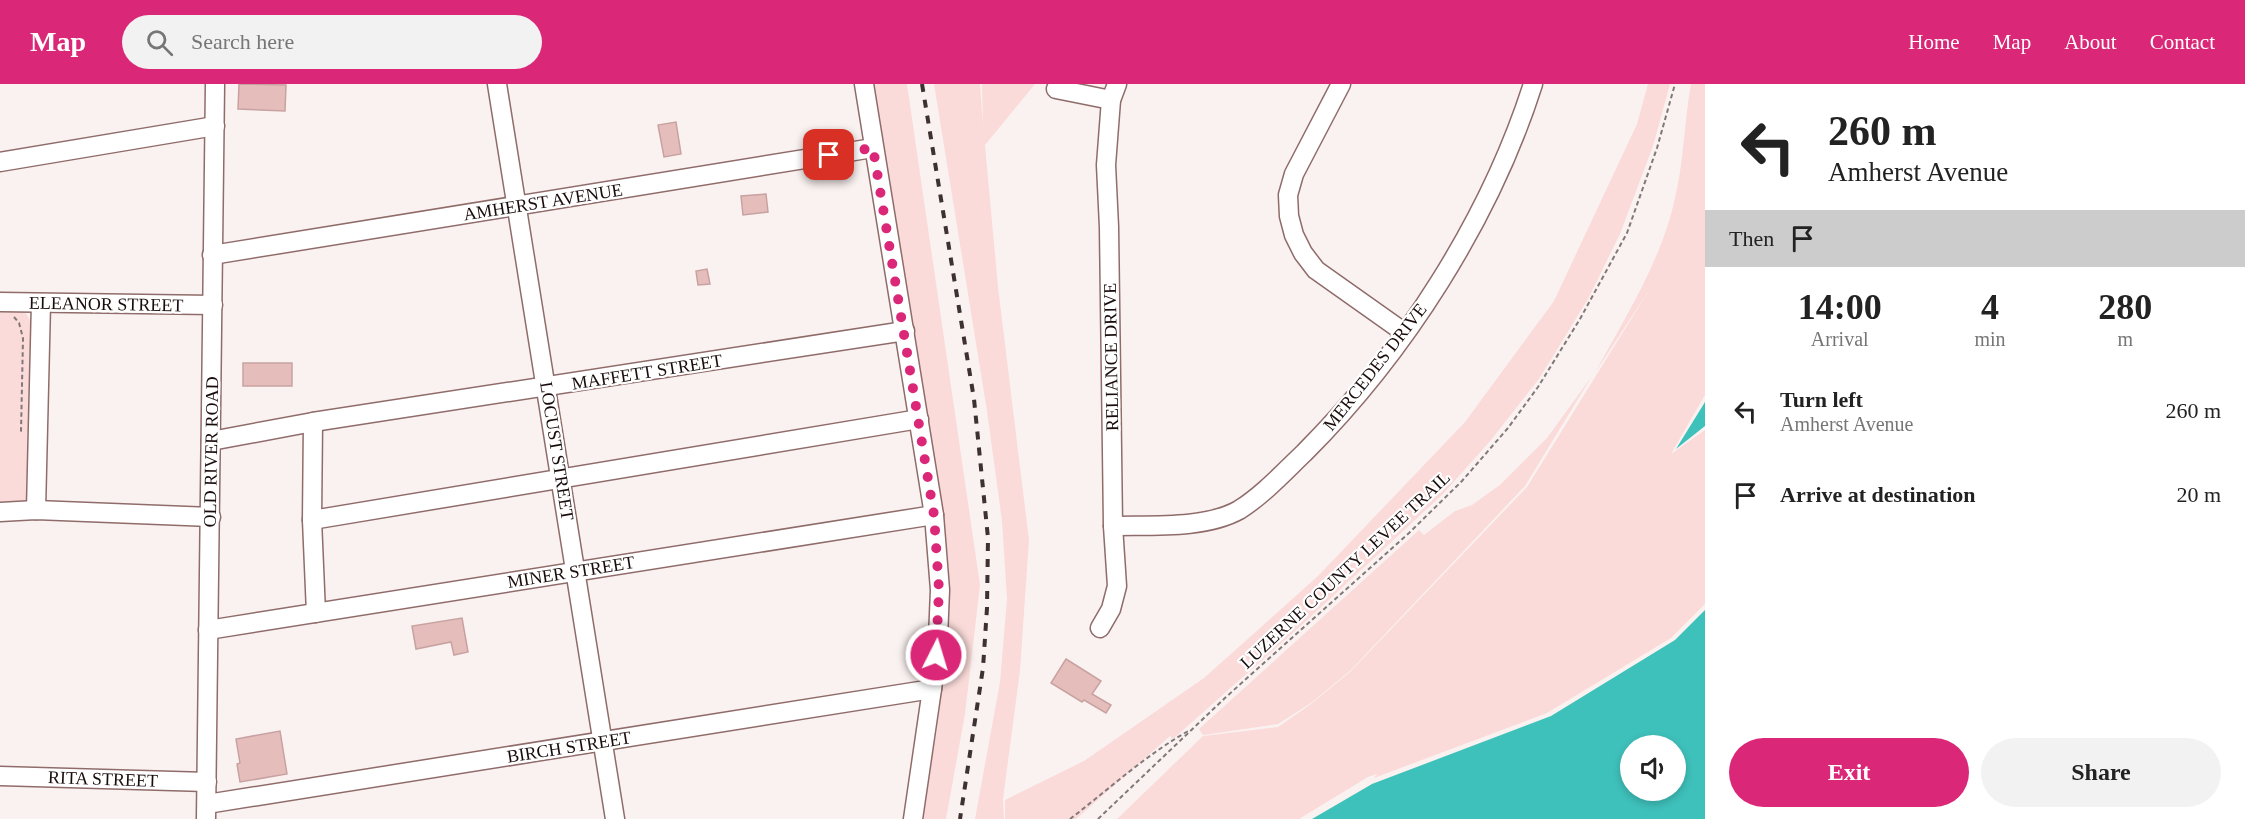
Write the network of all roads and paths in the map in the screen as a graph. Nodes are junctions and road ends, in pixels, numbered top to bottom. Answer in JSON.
{"nodes":[{"id":1,"x":215,"y":84,"type":"edge"},
{"id":2,"x":496,"y":84,"type":"edge"},
{"id":3,"x":864,"y":84,"type":"edge"},
{"id":4,"x":1341,"y":84,"type":"edge"},
{"id":5,"x":1533,"y":84,"type":"edge"},
{"id":6,"x":1675,"y":84,"type":"edge"},
{"id":7,"x":1056,"y":89,"type":"dead end"},
{"id":8,"x":1114,"y":92,"type":"edge"},
{"id":9,"x":215,"y":126,"type":"junction"},
{"id":10,"x":873,"y":148,"type":"junction"},
{"id":11,"x":0,"y":162,"type":"edge"},
{"id":12,"x":518,"y":206,"type":"junction"},
{"id":13,"x":212,"y":255,"type":"junction"},
{"id":14,"x":41,"y":303,"type":"junction"},
{"id":15,"x":213,"y":305,"type":"junction"},
{"id":16,"x":3,"y":309,"type":"edge"},
{"id":17,"x":905,"y":331,"type":"junction"},
{"id":18,"x":1405,"y":333,"type":"junction"},
{"id":19,"x":546,"y":388,"type":"junction"},
{"id":20,"x":919,"y":419,"type":"junction"},
{"id":21,"x":313,"y":422,"type":"junction"},
{"id":22,"x":21,"y":441,"type":"dead end"},
{"id":23,"x":211,"y":441,"type":"junction"},
{"id":24,"x":561,"y":479,"type":"junction"},
{"id":25,"x":36,"y":510,"type":"junction"},
{"id":26,"x":0,"y":512,"type":"edge"},
{"id":27,"x":934,"y":515,"type":"junction"},
{"id":28,"x":211,"y":517,"type":"junction"},
{"id":29,"x":312,"y":520,"type":"junction"},
{"id":30,"x":1113,"y":526,"type":"junction"},
{"id":31,"x":576,"y":570,"type":"junction"},
{"id":32,"x":316,"y":613,"type":"junction"},
{"id":33,"x":1100,"y":628,"type":"dead end"},
{"id":34,"x":208,"y":630,"type":"junction"},
{"id":35,"x":932,"y":688,"type":"junction"},
{"id":36,"x":1194,"y":729,"type":"junction"},
{"id":37,"x":603,"y":741,"type":"junction"},
{"id":38,"x":0,"y":776,"type":"edge"},
{"id":39,"x":207,"y":782,"type":"junction"},
{"id":40,"x":206,"y":812,"type":"edge"},
{"id":41,"x":615,"y":819,"type":"edge"},
{"id":42,"x":913,"y":819,"type":"edge"},
{"id":43,"x":1070,"y":819,"type":"edge"},
{"id":44,"x":1098,"y":819,"type":"edge"}],
"edges":[{"from":1,"to":9,"type":"street","name":"OLD RIVER ROAD"},
{"from":2,"to":12,"type":"street","name":"LOCUST STREET"},
{"from":3,"to":10,"type":"street"},
{"from":4,"to":18,"type":"street"},
{"from":5,"to":18,"type":"street","name":"MERCEDES DRIVE"},
{"from":6,"to":36,"type":"path","name":"LUZERNE COUNTY LEVEE TRAIL"},
{"from":7,"to":8,"type":"street"},
{"from":8,"to":30,"type":"street","name":"RELIANCE DRIVE"},
{"from":9,"to":11,"type":"street"},
{"from":9,"to":13,"type":"street","name":"OLD RIVER ROAD"},
{"from":10,"to":12,"type":"street","name":"AMHERST AVENUE"},
{"from":10,"to":17,"type":"street"},
{"from":12,"to":13,"type":"street","name":"AMHERST AVENUE"},
{"from":12,"to":19,"type":"street","name":"LOCUST STREET"},
{"from":13,"to":15,"type":"street","name":"OLD RIVER ROAD"},
{"from":14,"to":15,"type":"street","name":"ELEANOR STREET"},
{"from":14,"to":16,"type":"street","name":"ELEANOR STREET"},
{"from":14,"to":25,"type":"street"},
{"from":15,"to":23,"type":"street","name":"OLD RIVER ROAD"},
{"from":16,"to":22,"type":"path"},
{"from":17,"to":19,"type":"street","name":"MAFFETT STREET"},
{"from":17,"to":20,"type":"street"},
{"from":18,"to":30,"type":"street","name":"MERCEDES DRIVE"},
{"from":19,"to":21,"type":"street","name":"MAFFETT STREET"},
{"from":19,"to":24,"type":"street","name":"LOCUST STREET"},
{"from":20,"to":24,"type":"street"},
{"from":20,"to":27,"type":"street"},
{"from":21,"to":23,"type":"street","name":"MAFFETT STREET"},
{"from":21,"to":29,"type":"street"},
{"from":23,"to":28,"type":"street","name":"OLD RIVER ROAD"},
{"from":24,"to":29,"type":"street"},
{"from":24,"to":31,"type":"street","name":"LOCUST STREET"},
{"from":25,"to":26,"type":"street"},
{"from":25,"to":28,"type":"street"},
{"from":27,"to":31,"type":"street","name":"MINER STREET"},
{"from":27,"to":35,"type":"street"},
{"from":28,"to":34,"type":"street","name":"OLD RIVER ROAD"},
{"from":29,"to":32,"type":"street"},
{"from":30,"to":33,"type":"street","name":"RELIANCE DRIVE"},
{"from":31,"to":32,"type":"street","name":"MINER STREET"},
{"from":31,"to":37,"type":"street","name":"LOCUST STREET"},
{"from":32,"to":34,"type":"street","name":"MINER STREET"},
{"from":34,"to":39,"type":"street","name":"OLD RIVER ROAD"},
{"from":35,"to":37,"type":"street","name":"BIRCH STREET"},
{"from":35,"to":42,"type":"street"},
{"from":36,"to":43,"type":"path"},
{"from":36,"to":44,"type":"path","name":"LUZERNE COUNTY LEVEE TRAIL"},
{"from":37,"to":40,"type":"street","name":"BIRCH STREET"},
{"from":37,"to":41,"type":"street","name":"LOCUST STREET"},
{"from":38,"to":39,"type":"street","name":"RITA STREET"},
{"from":39,"to":40,"type":"street","name":"OLD RIVER ROAD"}]}
